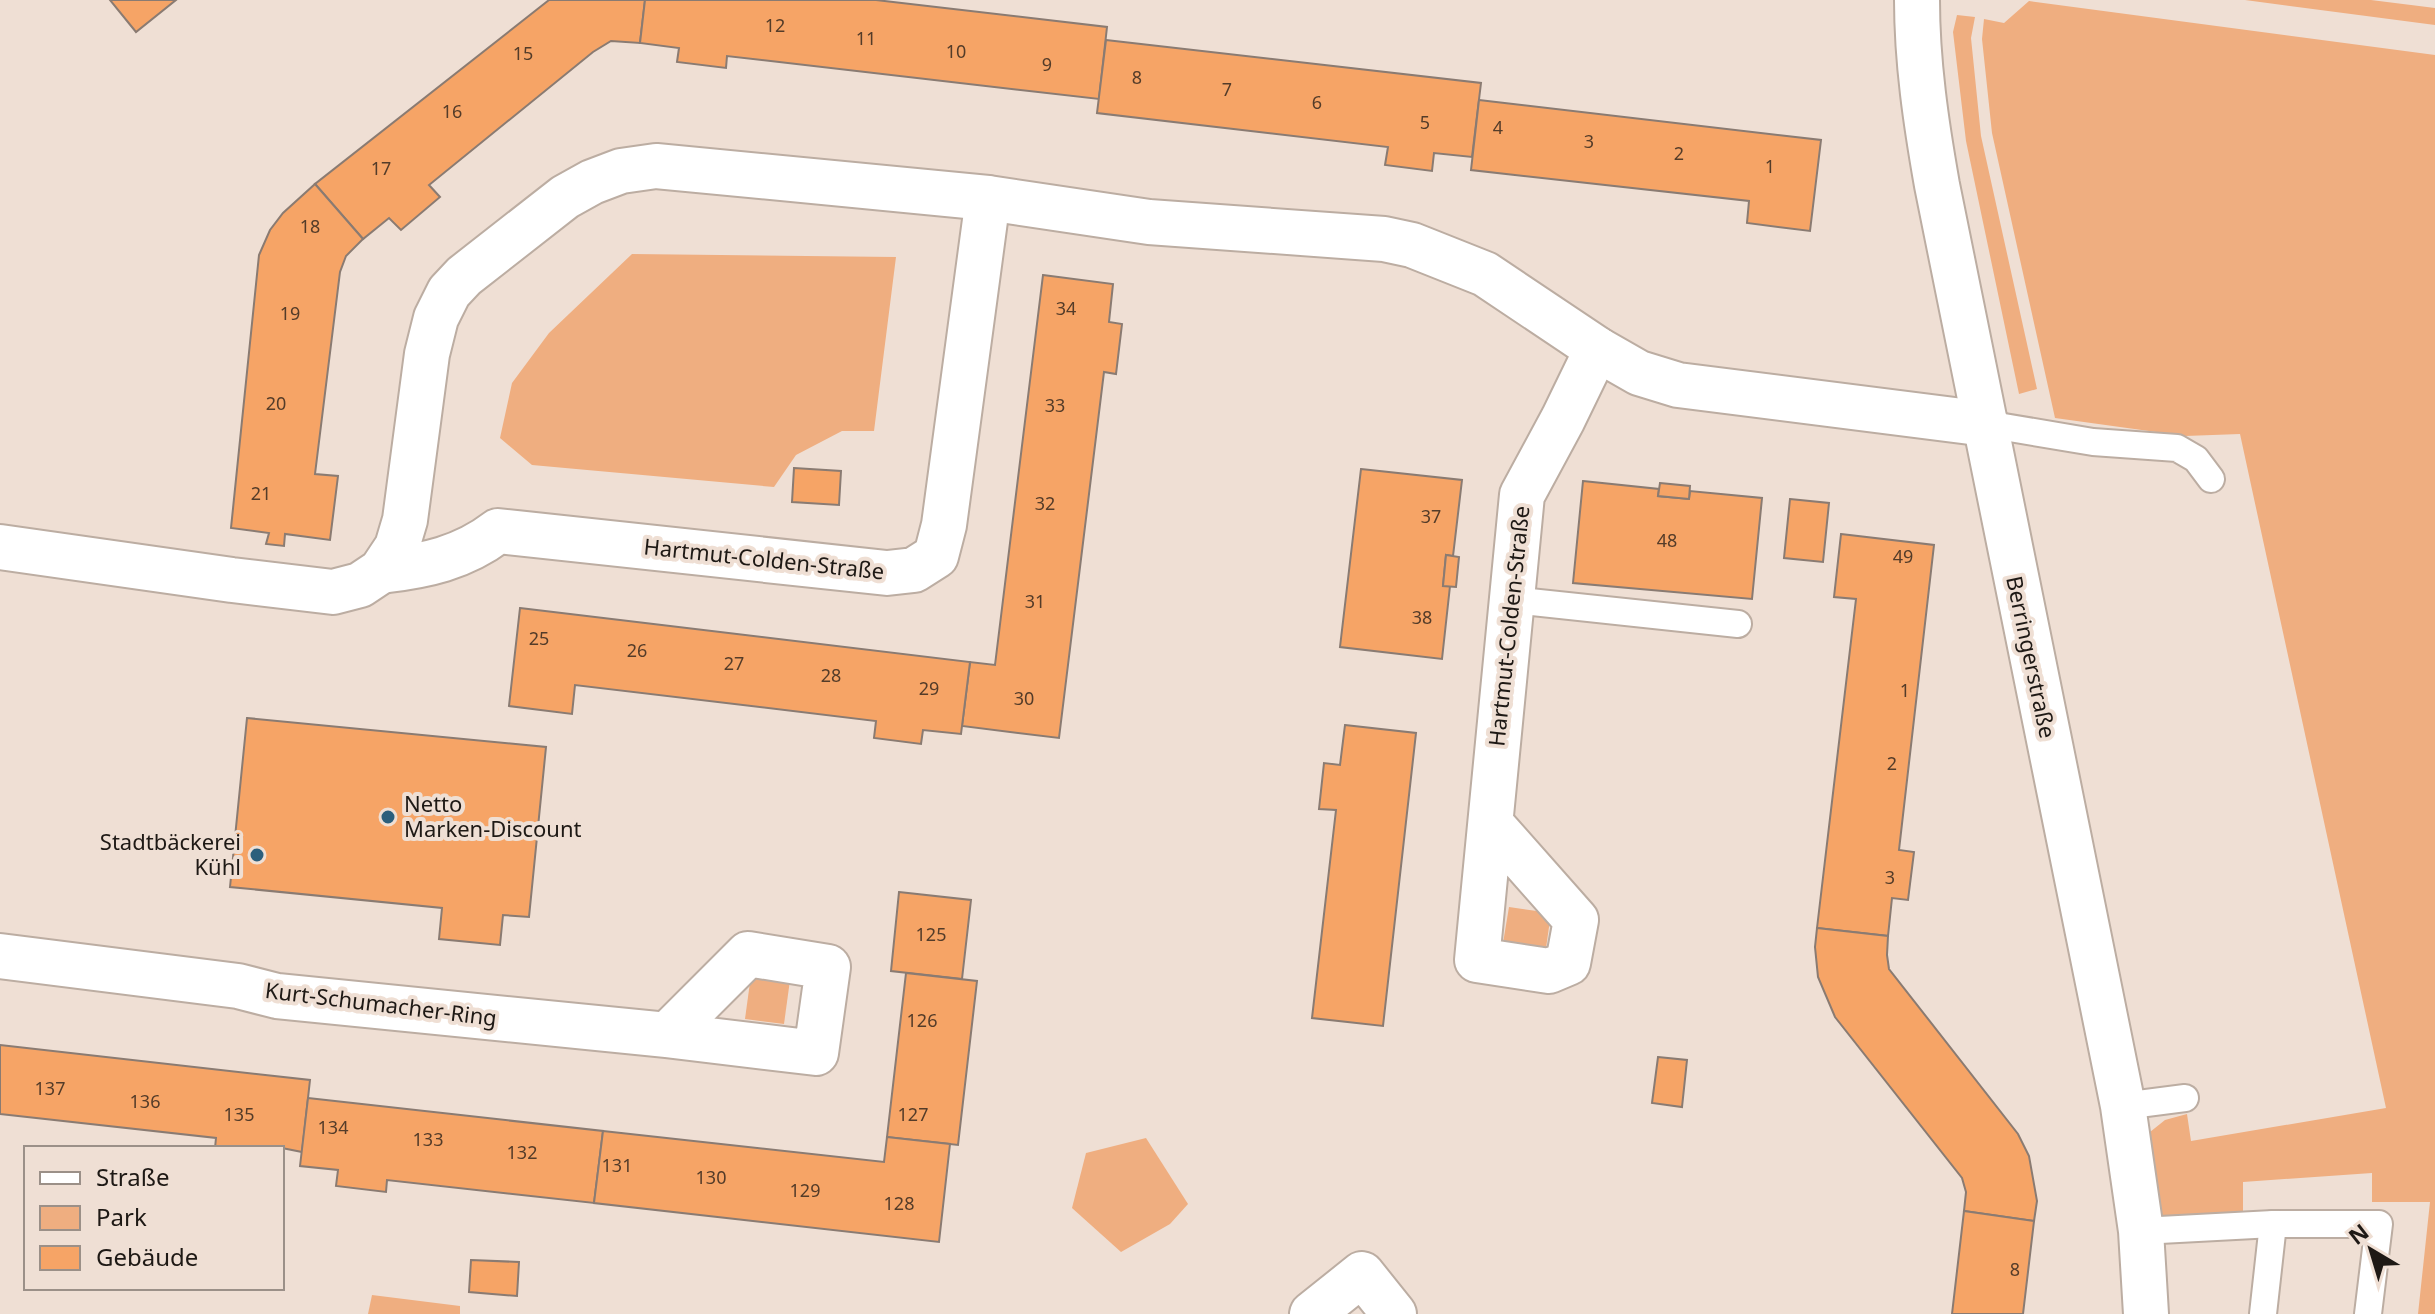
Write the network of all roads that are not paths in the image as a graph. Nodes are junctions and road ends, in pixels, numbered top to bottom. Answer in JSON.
{"nodes":[{"id":1,"x":1917,"y":0,"type":"edge"},
{"id":2,"x":988,"y":198,"type":"junction"},
{"id":3,"x":1597,"y":349,"type":"junction"},
{"id":4,"x":1986,"y":424,"type":"junction"},
{"id":5,"x":2211,"y":479,"type":"dead end"},
{"id":6,"x":0,"y":547,"type":"edge"},
{"id":7,"x":381,"y":571,"type":"junction"},
{"id":8,"x":1512,"y":600,"type":"junction"},
{"id":9,"x":1738,"y":624,"type":"dead end"},
{"id":10,"x":1491,"y":824,"type":"dead end"},
{"id":11,"x":0,"y":956,"type":"edge"},
{"id":12,"x":667,"y":1035,"type":"dead end"},
{"id":13,"x":2185,"y":1098,"type":"dead end"},
{"id":14,"x":2123,"y":1106,"type":"junction"},
{"id":15,"x":2273,"y":1224,"type":"junction"},
{"id":16,"x":2141,"y":1231,"type":"junction"},
{"id":17,"x":1312,"y":1314,"type":"edge"},
{"id":18,"x":1394,"y":1314,"type":"edge"},
{"id":19,"x":2146,"y":1314,"type":"edge"},
{"id":20,"x":2263,"y":1314,"type":"edge"},
{"id":21,"x":2368,"y":1314,"type":"edge"}],
"edges":[{"from":1,"to":4,"type":"street","name":"Berringerstraße"},
{"from":2,"to":3,"type":"street"},
{"from":2,"to":7,"type":"street"},
{"from":2,"to":7,"type":"street","name":"Hartmut-Colden-Straße"},
{"from":3,"to":4,"type":"street"},
{"from":3,"to":8,"type":"street","name":"Hartmut-Colden-Straße"},
{"from":4,"to":5,"type":"lane"},
{"from":4,"to":14,"type":"street","name":"Berringerstraße"},
{"from":6,"to":7,"type":"street","name":"Hartmut-Colden-Straße"},
{"from":8,"to":9,"type":"lane"},
{"from":8,"to":10,"type":"street","name":"Hartmut-Colden-Straße"},
{"from":11,"to":12,"type":"street","name":"Kurt-Schumacher-Ring"},
{"from":13,"to":14,"type":"lane"},
{"from":14,"to":16,"type":"street","name":"Berringerstraße"},
{"from":15,"to":16,"type":"lane"},
{"from":15,"to":20,"type":"lane"},
{"from":15,"to":21,"type":"lane"},
{"from":16,"to":19,"type":"street","name":"Berringerstraße"},
{"from":17,"to":18,"type":"street"}]}
